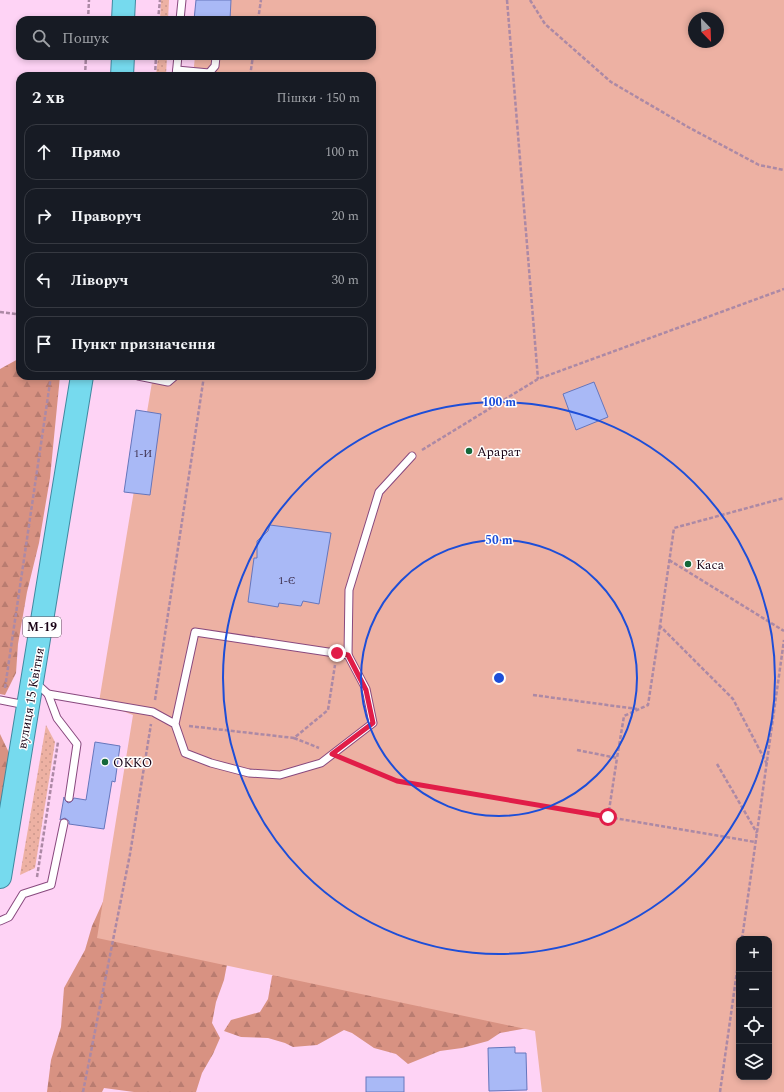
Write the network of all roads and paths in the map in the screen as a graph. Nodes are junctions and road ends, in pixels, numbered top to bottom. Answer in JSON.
{"nodes":[{"id":1,"x":89,"y":0,"type":"edge"},
{"id":2,"x":124,"y":0,"type":"edge"},
{"id":3,"x":160,"y":0,"type":"edge"},
{"id":4,"x":182,"y":0,"type":"edge"},
{"id":5,"x":261,"y":0,"type":"edge"},
{"id":6,"x":507,"y":0,"type":"edge"},
{"id":7,"x":530,"y":0,"type":"edge"},
{"id":8,"x":88,"y":16,"type":"edge"},
{"id":9,"x":123,"y":16,"type":"edge"},
{"id":10,"x":158,"y":16,"type":"edge"},
{"id":11,"x":180,"y":16,"type":"edge"},
{"id":12,"x":259,"y":16,"type":"edge"},
{"id":13,"x":86,"y":60,"type":"edge"},
{"id":14,"x":123,"y":60,"type":"edge"},
{"id":15,"x":156,"y":60,"type":"edge"},
{"id":16,"x":178,"y":60,"type":"edge"},
{"id":17,"x":216,"y":60,"type":"edge"},
{"id":18,"x":252,"y":60,"type":"edge"},
{"id":19,"x":85,"y":72,"type":"edge"},
{"id":20,"x":122,"y":72,"type":"edge"},
{"id":21,"x":155,"y":72,"type":"edge"},
{"id":22,"x":176,"y":72,"type":"edge"},
{"id":23,"x":211,"y":72,"type":"edge"},
{"id":24,"x":251,"y":72,"type":"edge"},
{"id":25,"x":784,"y":170,"type":"edge"},
{"id":26,"x":784,"y":289,"type":"edge"},
{"id":27,"x":0,"y":312,"type":"edge"},
{"id":28,"x":16,"y":314,"type":"edge"},
{"id":29,"x":538,"y":379,"type":"junction"},
{"id":30,"x":50,"y":380,"type":"edge"},
{"id":31,"x":81,"y":380,"type":"edge"},
{"id":32,"x":158,"y":380,"type":"edge"},
{"id":33,"x":170,"y":380,"type":"edge"},
{"id":34,"x":203,"y":380,"type":"edge"},
{"id":35,"x":412,"y":456,"type":"joint"},
{"id":36,"x":784,"y":498,"type":"edge"},
{"id":37,"x":669,"y":560,"type":"junction"},
{"id":38,"x":660,"y":626,"type":"junction"},
{"id":39,"x":784,"y":631,"type":"edge"},
{"id":40,"x":784,"y":640,"type":"edge"},
{"id":41,"x":337,"y":653,"type":"junction"},
{"id":42,"x":348,"y":655,"type":"junction"},
{"id":43,"x":40,"y":687,"type":"junction"},
{"id":44,"x":533,"y":696,"type":"dead end"},
{"id":45,"x":1,"y":700,"type":"edge"},
{"id":46,"x":28,"y":706,"type":"junction"},
{"id":47,"x":637,"y":710,"type":"junction"},
{"id":48,"x":153,"y":712,"type":"junction"},
{"id":49,"x":61,"y":723,"type":"junction"},
{"id":50,"x":175,"y":724,"type":"junction"},
{"id":51,"x":294,"y":738,"type":"junction"},
{"id":52,"x":577,"y":750,"type":"dead end"},
{"id":53,"x":332,"y":754,"type":"junction"},
{"id":54,"x":617,"y":758,"type":"junction"},
{"id":55,"x":718,"y":764,"type":"dead end"},
{"id":56,"x":767,"y":764,"type":"junction"},
{"id":57,"x":69,"y":798,"type":"dead end"},
{"id":58,"x":608,"y":817,"type":"junction"},
{"id":59,"x":64,"y":823,"type":"dead end"},
{"id":60,"x":757,"y":833,"type":"junction"},
{"id":61,"x":755,"y":842,"type":"junction"},
{"id":62,"x":0,"y":877,"type":"edge"},
{"id":63,"x":35,"y":891,"type":"junction"},
{"id":64,"x":0,"y":921,"type":"edge"},
{"id":65,"x":742,"y":936,"type":"edge"},
{"id":66,"x":737,"y":972,"type":"edge"},
{"id":67,"x":83,"y":1092,"type":"edge"},
{"id":68,"x":720,"y":1092,"type":"edge"}],
"edges":[{"from":1,"to":8,"type":"path"},
{"from":2,"to":9,"type":"highway"},
{"from":3,"to":10,"type":"path"},
{"from":4,"to":11,"type":"lane"},
{"from":5,"to":12,"type":"path"},
{"from":6,"to":29,"type":"path"},
{"from":7,"to":25,"type":"path"},
{"from":13,"to":19,"type":"path"},
{"from":14,"to":20,"type":"highway"},
{"from":15,"to":21,"type":"path"},
{"from":16,"to":22,"type":"lane"},
{"from":17,"to":23,"type":"lane"},
{"from":18,"to":24,"type":"path"},
{"from":26,"to":29,"type":"path"},
{"from":27,"to":28,"type":"path"},
{"from":29,"to":35,"type":"path"},
{"from":30,"to":45,"type":"path"},
{"from":31,"to":43,"type":"highway","name":"вулиця 15 Квітня","number":"М-19"},
{"from":32,"to":33,"type":"lane"},
{"from":34,"to":48,"type":"path"},
{"from":35,"to":42,"type":"lane"},
{"from":36,"to":37,"type":"path"},
{"from":37,"to":38,"type":"path"},
{"from":37,"to":39,"type":"path"},
{"from":38,"to":47,"type":"path"},
{"from":38,"to":56,"type":"path"},
{"from":40,"to":56,"type":"path"},
{"from":41,"to":42,"type":"lane"},
{"from":41,"to":50,"type":"lane"},
{"from":41,"to":51,"type":"path"},
{"from":42,"to":53,"type":"lane"},
{"from":43,"to":46,"type":"highway","name":"вулиця 15 Квітня","number":"М-19"},
{"from":43,"to":48,"type":"lane"},
{"from":43,"to":49,"type":"lane"},
{"from":44,"to":47,"type":"path"},
{"from":45,"to":46,"type":"lane"},
{"from":46,"to":62,"type":"highway","name":"вулиця 15 Квітня","number":"М-19"},
{"from":47,"to":54,"type":"path"},
{"from":48,"to":50,"type":"lane"},
{"from":48,"to":67,"type":"path"},
{"from":49,"to":57,"type":"lane"},
{"from":49,"to":63,"type":"path"},
{"from":50,"to":51,"type":"path"},
{"from":50,"to":53,"type":"lane"},
{"from":51,"to":53,"type":"path"},
{"from":52,"to":54,"type":"path"},
{"from":53,"to":58,"type":"path"},
{"from":54,"to":58,"type":"path"},
{"from":55,"to":60,"type":"path"},
{"from":56,"to":60,"type":"path"},
{"from":58,"to":61,"type":"path"},
{"from":59,"to":63,"type":"lane"},
{"from":60,"to":61,"type":"path"},
{"from":61,"to":65,"type":"path"},
{"from":63,"to":64,"type":"lane"},
{"from":66,"to":68,"type":"path"}]}
